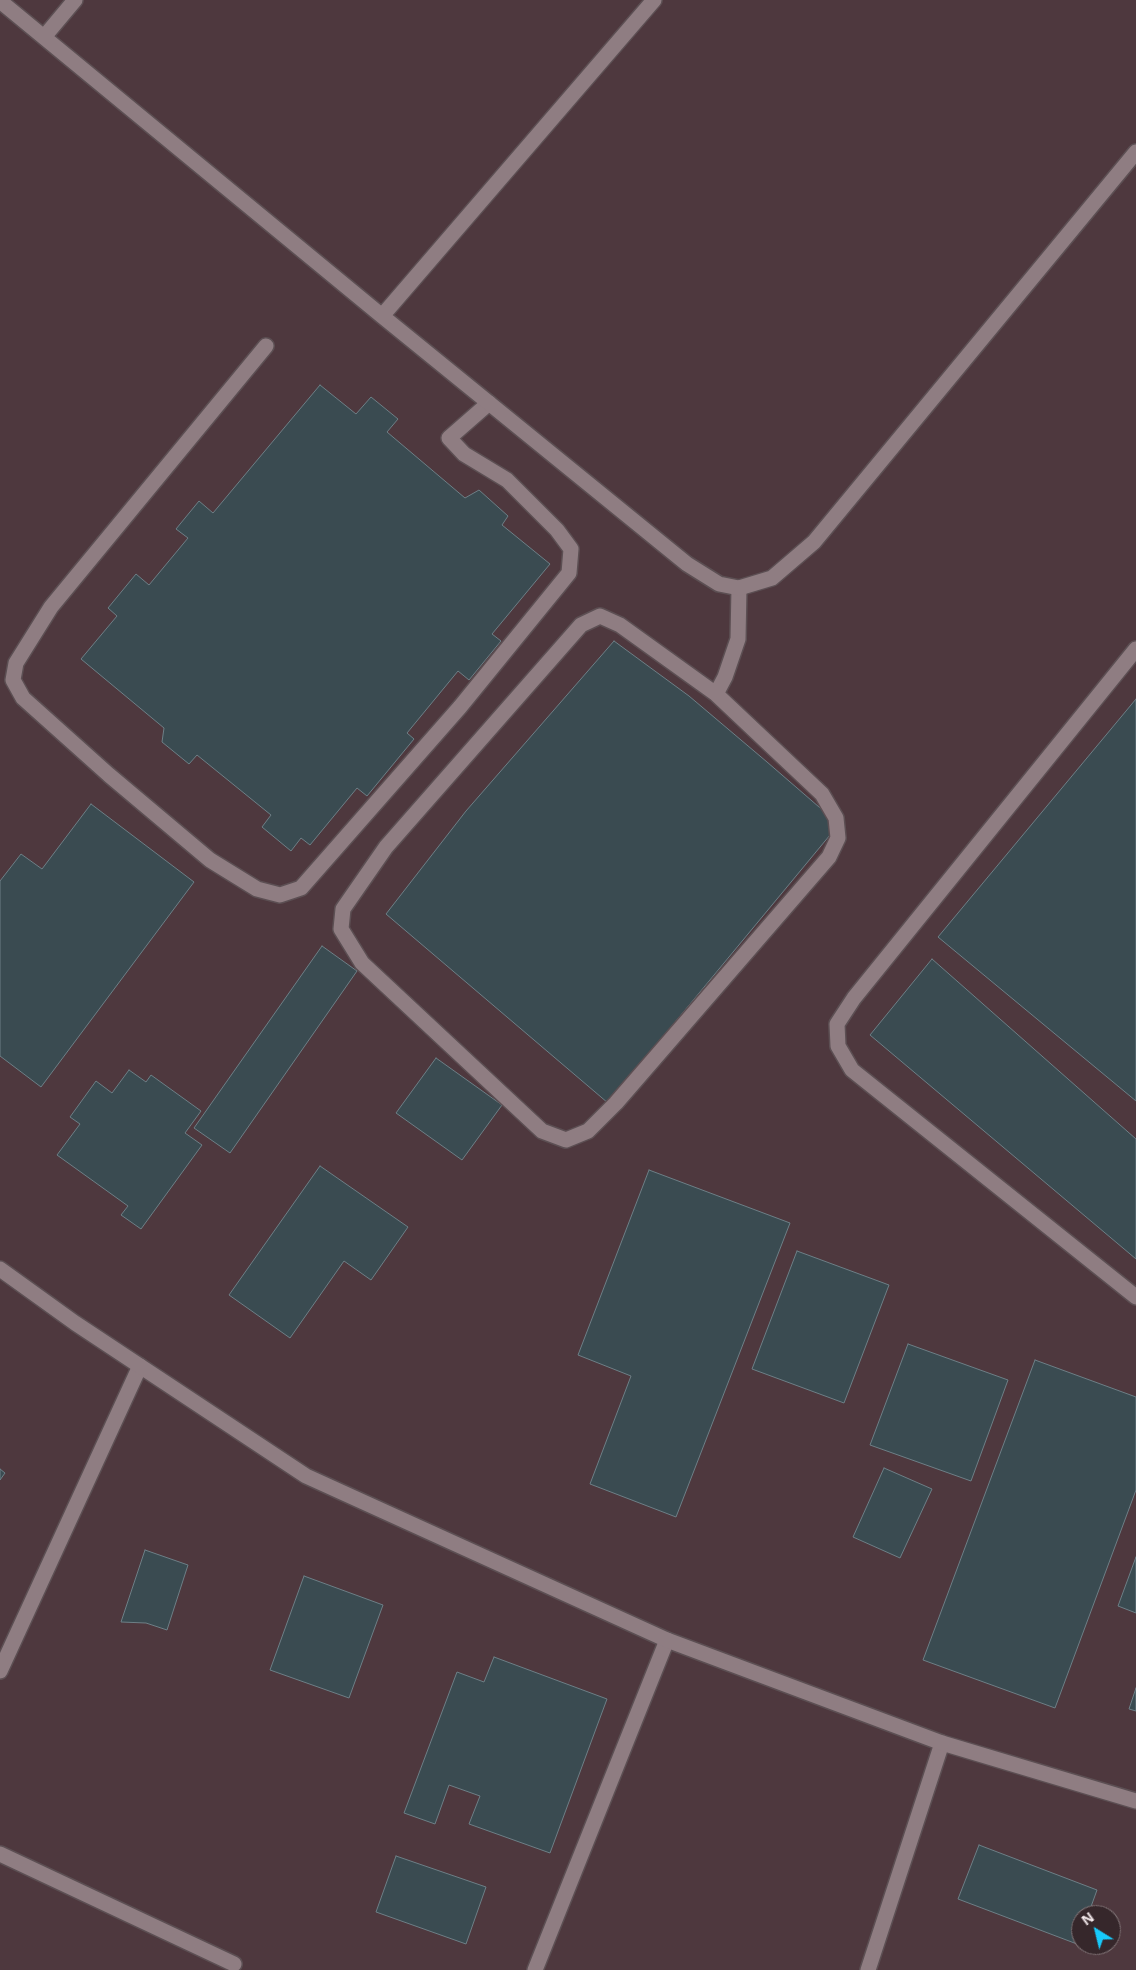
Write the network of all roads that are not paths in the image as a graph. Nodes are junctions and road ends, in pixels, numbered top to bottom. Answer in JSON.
{"nodes":[{"id":1,"x":75,"y":0,"type":"edge"},
{"id":2,"x":654,"y":0,"type":"edge"},
{"id":3,"x":0,"y":1,"type":"edge"},
{"id":4,"x":44,"y":37,"type":"junction"},
{"id":5,"x":1136,"y":152,"type":"edge"},
{"id":6,"x":382,"y":316,"type":"junction"},
{"id":7,"x":266,"y":346,"type":"dead end"},
{"id":8,"x":489,"y":403,"type":"junction"},
{"id":9,"x":739,"y":588,"type":"junction"},
{"id":10,"x":1136,"y":649,"type":"edge"},
{"id":11,"x":716,"y":694,"type":"junction"},
{"id":12,"x":0,"y":1269,"type":"edge"},
{"id":13,"x":1136,"y":1298,"type":"edge"},
{"id":14,"x":140,"y":1366,"type":"junction"},
{"id":15,"x":667,"y":1640,"type":"junction"},
{"id":16,"x":0,"y":1672,"type":"edge"},
{"id":17,"x":942,"y":1743,"type":"junction"},
{"id":18,"x":1136,"y":1801,"type":"edge"},
{"id":19,"x":0,"y":1854,"type":"edge"},
{"id":20,"x":234,"y":1964,"type":"dead end"},
{"id":21,"x":536,"y":1970,"type":"edge"},
{"id":22,"x":868,"y":1970,"type":"edge"}],
"edges":[{"from":1,"to":4,"type":"street"},
{"from":2,"to":6,"type":"street"},
{"from":3,"to":4,"type":"street"},
{"from":4,"to":6,"type":"street"},
{"from":5,"to":9,"type":"street"},
{"from":6,"to":8,"type":"street"},
{"from":7,"to":8,"type":"street"},
{"from":8,"to":9,"type":"street"},
{"from":9,"to":11,"type":"street"},
{"from":10,"to":13,"type":"street"},
{"from":11,"to":11,"type":"street"},
{"from":12,"to":14,"type":"street"},
{"from":14,"to":15,"type":"street"},
{"from":14,"to":16,"type":"street"},
{"from":15,"to":17,"type":"street"},
{"from":15,"to":21,"type":"street"},
{"from":17,"to":18,"type":"street"},
{"from":17,"to":22,"type":"street"},
{"from":19,"to":20,"type":"street"}]}
